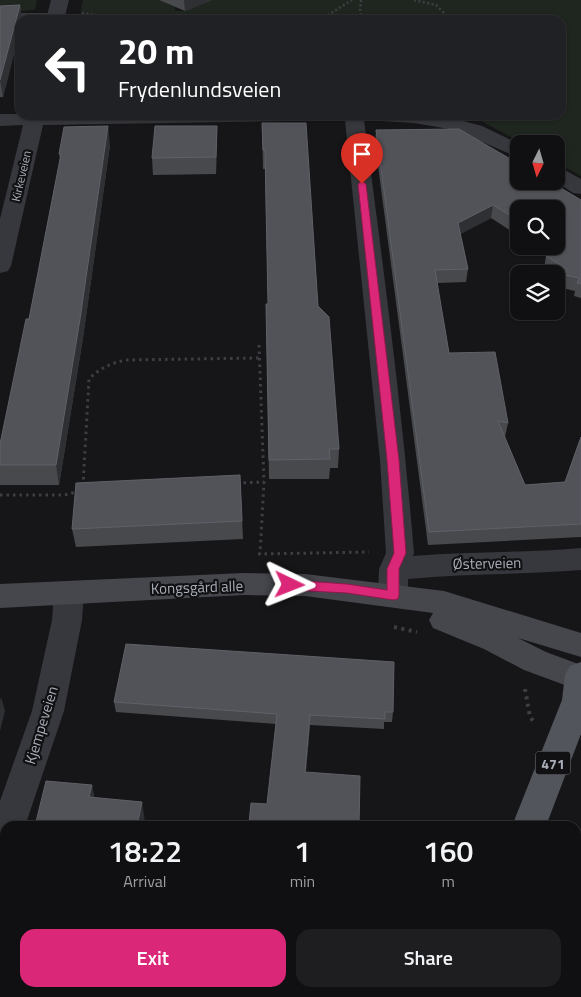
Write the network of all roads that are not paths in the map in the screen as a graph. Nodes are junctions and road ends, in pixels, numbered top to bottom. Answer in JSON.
{"nodes":[{"id":1,"x":57,"y":11,"type":"edge"},
{"id":2,"x":0,"y":16,"type":"edge"},
{"id":3,"x":15,"y":119,"type":"edge"},
{"id":4,"x":0,"y":120,"type":"edge"},
{"id":5,"x":34,"y":120,"type":"edge"},
{"id":6,"x":354,"y":120,"type":"edge"},
{"id":7,"x":430,"y":120,"type":"edge"},
{"id":8,"x":510,"y":147,"type":"edge"},
{"id":9,"x":565,"y":178,"type":"edge"},
{"id":10,"x":581,"y":188,"type":"edge"},
{"id":11,"x":0,"y":266,"type":"edge"},
{"id":12,"x":581,"y":559,"type":"edge"},
{"id":13,"x":393,"y":582,"type":"junction"},
{"id":14,"x":69,"y":593,"type":"junction"},
{"id":15,"x":0,"y":596,"type":"edge"},
{"id":16,"x":581,"y":645,"type":"edge"},
{"id":17,"x":580,"y":686,"type":"edge"},
{"id":18,"x":10,"y":821,"type":"edge"},
{"id":19,"x":531,"y":821,"type":"edge"}],
"edges":[{"from":1,"to":2,"type":"lane"},
{"from":3,"to":4,"type":"street"},
{"from":5,"to":11,"type":"street","name":"Kirkeveien"},
{"from":6,"to":13,"type":"street"},
{"from":7,"to":8,"type":"street"},
{"from":9,"to":10,"type":"street"},
{"from":12,"to":13,"type":"street","name":"Østerveien"},
{"from":13,"to":14,"type":"street","name":"Kongsgård alle"},
{"from":13,"to":16,"type":"street","name":"Kongsgård alle"},
{"from":13,"to":17,"type":"street","name":"Kongsgård alle"},
{"from":14,"to":15,"type":"street","name":"Kongsgård alle"},
{"from":14,"to":18,"type":"street","name":"Kjempeveien"},
{"from":17,"to":19,"type":"main road","number":"471"}]}
